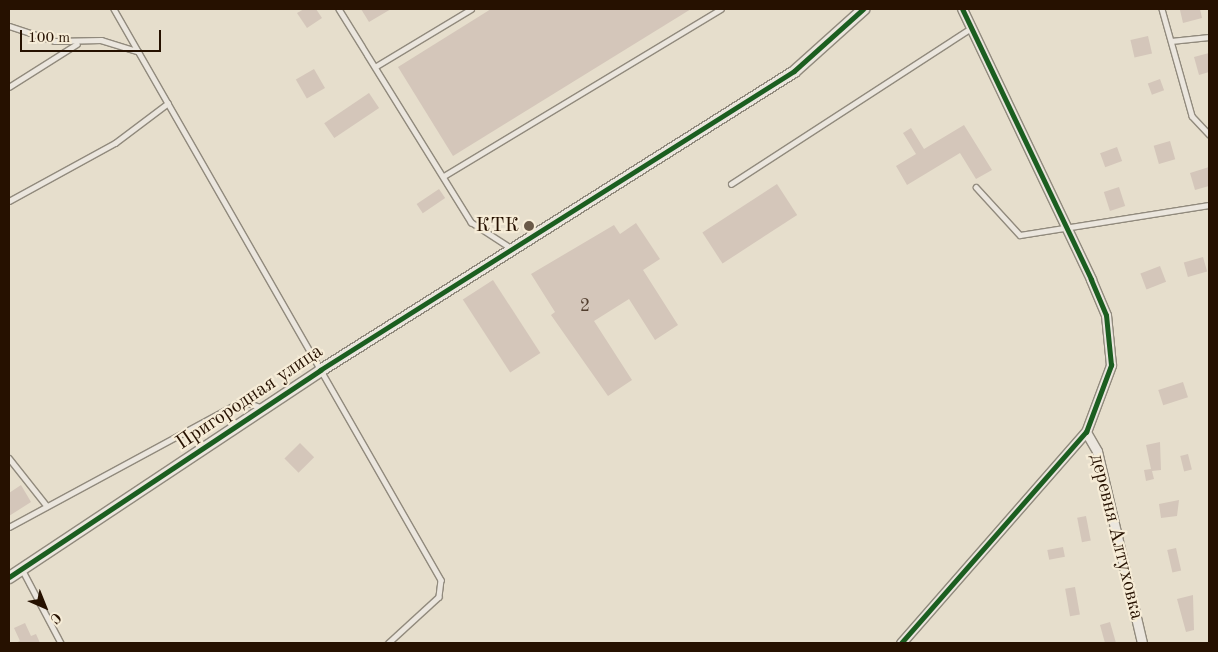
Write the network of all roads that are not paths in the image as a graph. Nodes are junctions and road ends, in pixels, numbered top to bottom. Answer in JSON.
{"nodes":[{"id":1,"x":114,"y":9,"type":"edge"},
{"id":2,"x":339,"y":9,"type":"edge"},
{"id":3,"x":471,"y":9,"type":"edge"},
{"id":4,"x":720,"y":9,"type":"edge"},
{"id":5,"x":863,"y":9,"type":"edge"},
{"id":6,"x":962,"y":9,"type":"edge"},
{"id":7,"x":1162,"y":9,"type":"edge"},
{"id":8,"x":9,"y":26,"type":"edge"},
{"id":9,"x":971,"y":28,"type":"junction"},
{"id":10,"x":1209,"y":37,"type":"edge"},
{"id":11,"x":1171,"y":41,"type":"junction"},
{"id":12,"x":77,"y":44,"type":"junction"},
{"id":13,"x":138,"y":51,"type":"junction"},
{"id":14,"x":375,"y":66,"type":"junction"},
{"id":15,"x":9,"y":87,"type":"edge"},
{"id":16,"x":168,"y":103,"type":"junction"},
{"id":17,"x":1209,"y":134,"type":"edge"},
{"id":18,"x":444,"y":176,"type":"junction"},
{"id":19,"x":731,"y":184,"type":"dead end"},
{"id":20,"x":976,"y":187,"type":"dead end"},
{"id":21,"x":9,"y":201,"type":"edge"},
{"id":22,"x":1209,"y":205,"type":"edge"},
{"id":23,"x":1068,"y":228,"type":"junction"},
{"id":24,"x":511,"y":248,"type":"junction"},
{"id":25,"x":320,"y":370,"type":"junction"},
{"id":26,"x":262,"y":408,"type":"junction"},
{"id":27,"x":1086,"y":432,"type":"junction"},
{"id":28,"x":9,"y":458,"type":"edge"},
{"id":29,"x":47,"y":506,"type":"junction"},
{"id":30,"x":9,"y":528,"type":"edge"},
{"id":31,"x":22,"y":568,"type":"junction"},
{"id":32,"x":9,"y":577,"type":"edge"},
{"id":33,"x":61,"y":643,"type":"edge"},
{"id":34,"x":389,"y":643,"type":"edge"},
{"id":35,"x":901,"y":643,"type":"edge"},
{"id":36,"x":1142,"y":643,"type":"edge"}],
"edges":[{"from":1,"to":13,"type":"lane"},
{"from":2,"to":14,"type":"lane"},
{"from":3,"to":14,"type":"lane"},
{"from":4,"to":18,"type":"lane"},
{"from":5,"to":24,"type":"street","name":"Пригородная улица"},
{"from":6,"to":9,"type":"street"},
{"from":7,"to":11,"type":"lane"},
{"from":8,"to":12,"type":"lane"},
{"from":9,"to":19,"type":"lane"},
{"from":9,"to":23,"type":"street"},
{"from":10,"to":11,"type":"lane"},
{"from":11,"to":17,"type":"lane"},
{"from":12,"to":13,"type":"lane"},
{"from":12,"to":15,"type":"lane"},
{"from":13,"to":16,"type":"lane"},
{"from":14,"to":18,"type":"lane"},
{"from":16,"to":21,"type":"lane"},
{"from":16,"to":25,"type":"lane"},
{"from":18,"to":24,"type":"lane"},
{"from":20,"to":23,"type":"lane"},
{"from":22,"to":23,"type":"lane"},
{"from":23,"to":27,"type":"street"},
{"from":24,"to":25,"type":"street","name":"Пригородная улица"},
{"from":25,"to":26,"type":"street","name":"Пригородная улица"},
{"from":25,"to":34,"type":"lane"},
{"from":26,"to":29,"type":"lane"},
{"from":26,"to":31,"type":"street","name":"Пригородная улица"},
{"from":27,"to":35,"type":"street"},
{"from":27,"to":36,"type":"street","name":"деревня Алтуховка"},
{"from":28,"to":29,"type":"lane"},
{"from":29,"to":30,"type":"lane"},
{"from":31,"to":32,"type":"street","name":"Пригородная улица"},
{"from":31,"to":33,"type":"lane"}]}
